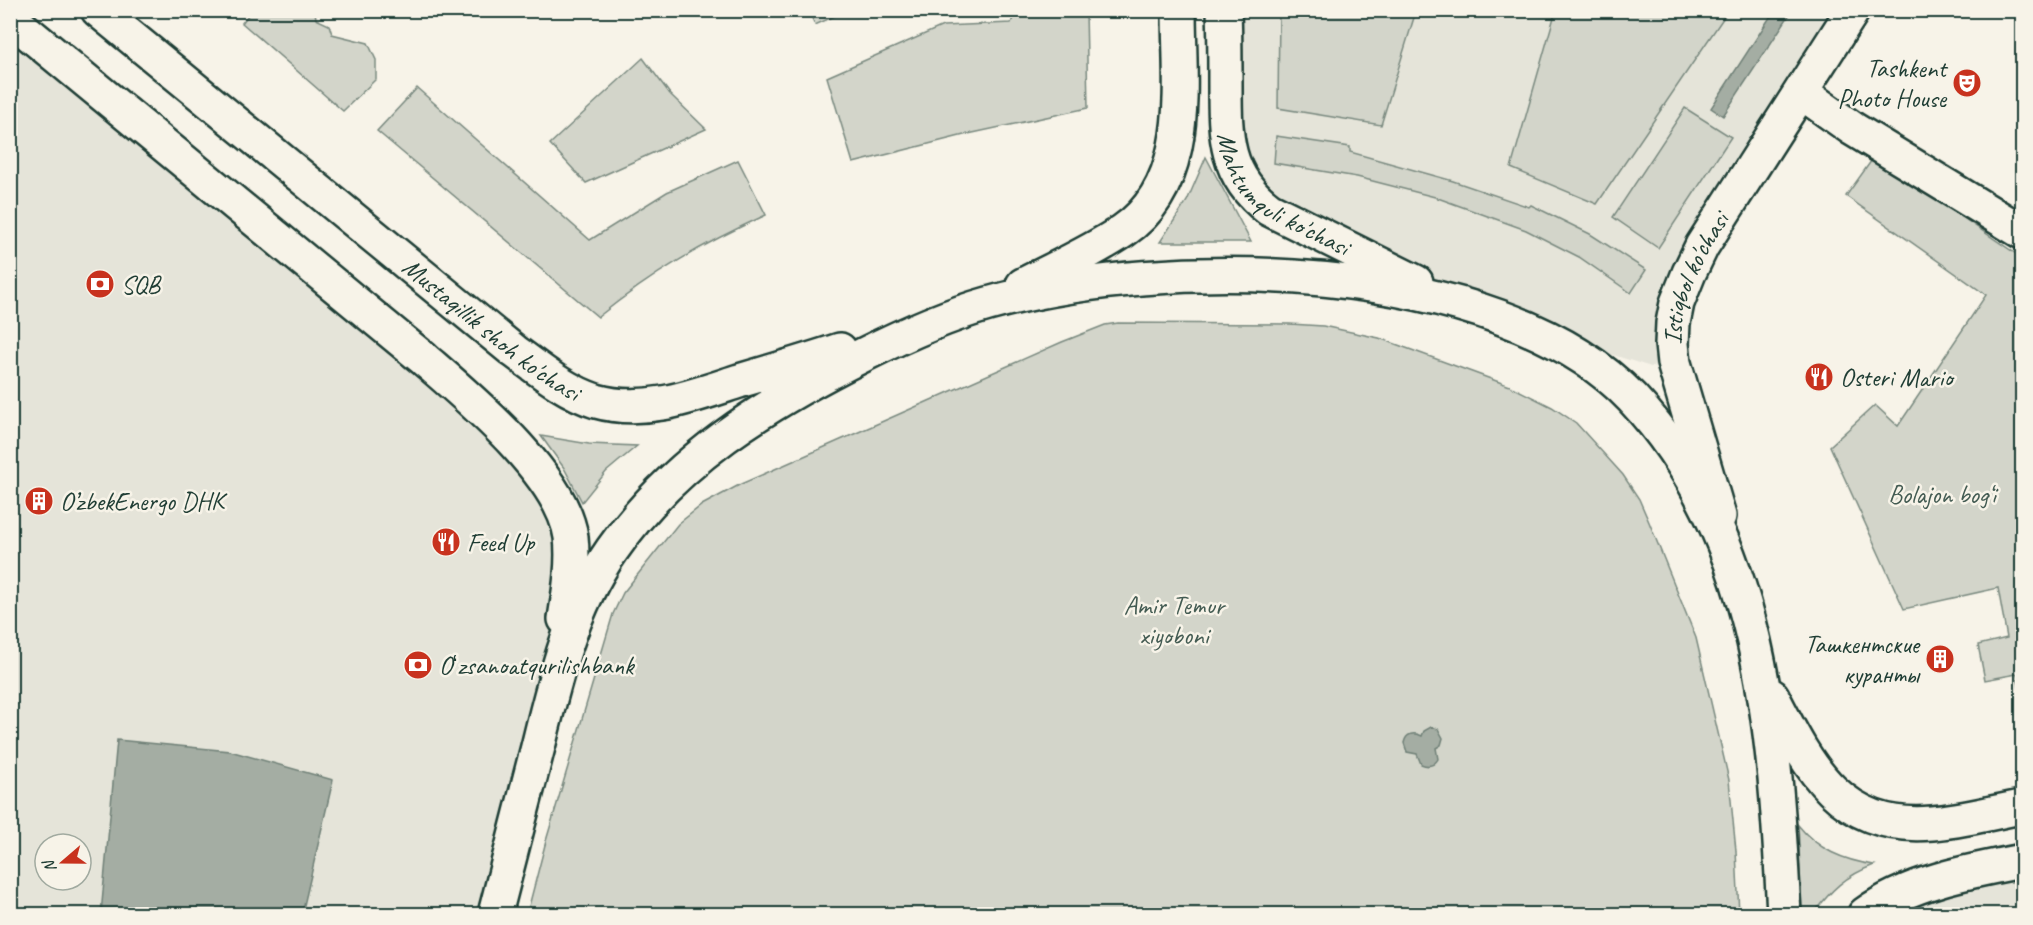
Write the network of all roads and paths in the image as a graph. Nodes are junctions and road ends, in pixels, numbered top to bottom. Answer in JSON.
{"nodes":[{"id":1,"x":98,"y":10,"type":"edge"},
{"id":2,"x":1179,"y":10,"type":"edge"},
{"id":3,"x":1224,"y":10,"type":"edge"},
{"id":4,"x":1853,"y":10,"type":"edge"},
{"id":5,"x":10,"y":18,"type":"edge"},
{"id":6,"x":1800,"y":92,"type":"junction"},
{"id":7,"x":2022,"y":232,"type":"edge"},
{"id":8,"x":1458,"y":303,"type":"junction"},
{"id":9,"x":973,"y":309,"type":"junction"},
{"id":10,"x":1737,"y":577,"type":"junction"},
{"id":11,"x":558,"y":668,"type":"junction"},
{"id":12,"x":1762,"y":676,"type":"junction"},
{"id":13,"x":531,"y":773,"type":"junction"},
{"id":14,"x":2022,"y":807,"type":"edge"},
{"id":15,"x":2022,"y":861,"type":"edge"},
{"id":16,"x":480,"y":915,"type":"edge"},
{"id":17,"x":495,"y":915,"type":"edge"},
{"id":18,"x":1784,"y":915,"type":"edge"},
{"id":19,"x":1865,"y":915,"type":"edge"}],
"edges":[{"from":1,"to":9,"type":"main road","name":"Mustaqillik shoh ko'chasi"},
{"from":2,"to":9,"type":"main road"},
{"from":3,"to":8,"type":"main road","name":"Mahtumquli ko'chasi"},
{"from":4,"to":6,"type":"main road","name":"Istiqbol ko'chasi"},
{"from":5,"to":11,"type":"main road"},
{"from":6,"to":7,"type":"main road"},
{"from":6,"to":10,"type":"main road","name":"Istiqbol ko'chasi"},
{"from":8,"to":9,"type":"main road"},
{"from":8,"to":10,"type":"main road"},
{"from":9,"to":11,"type":"main road"},
{"from":10,"to":12,"type":"main road"},
{"from":11,"to":13,"type":"main road"},
{"from":12,"to":14,"type":"main road"},
{"from":12,"to":18,"type":"main road"},
{"from":13,"to":16,"type":"main road"},
{"from":13,"to":17,"type":"main road"},
{"from":15,"to":19,"type":"main road"}]}
